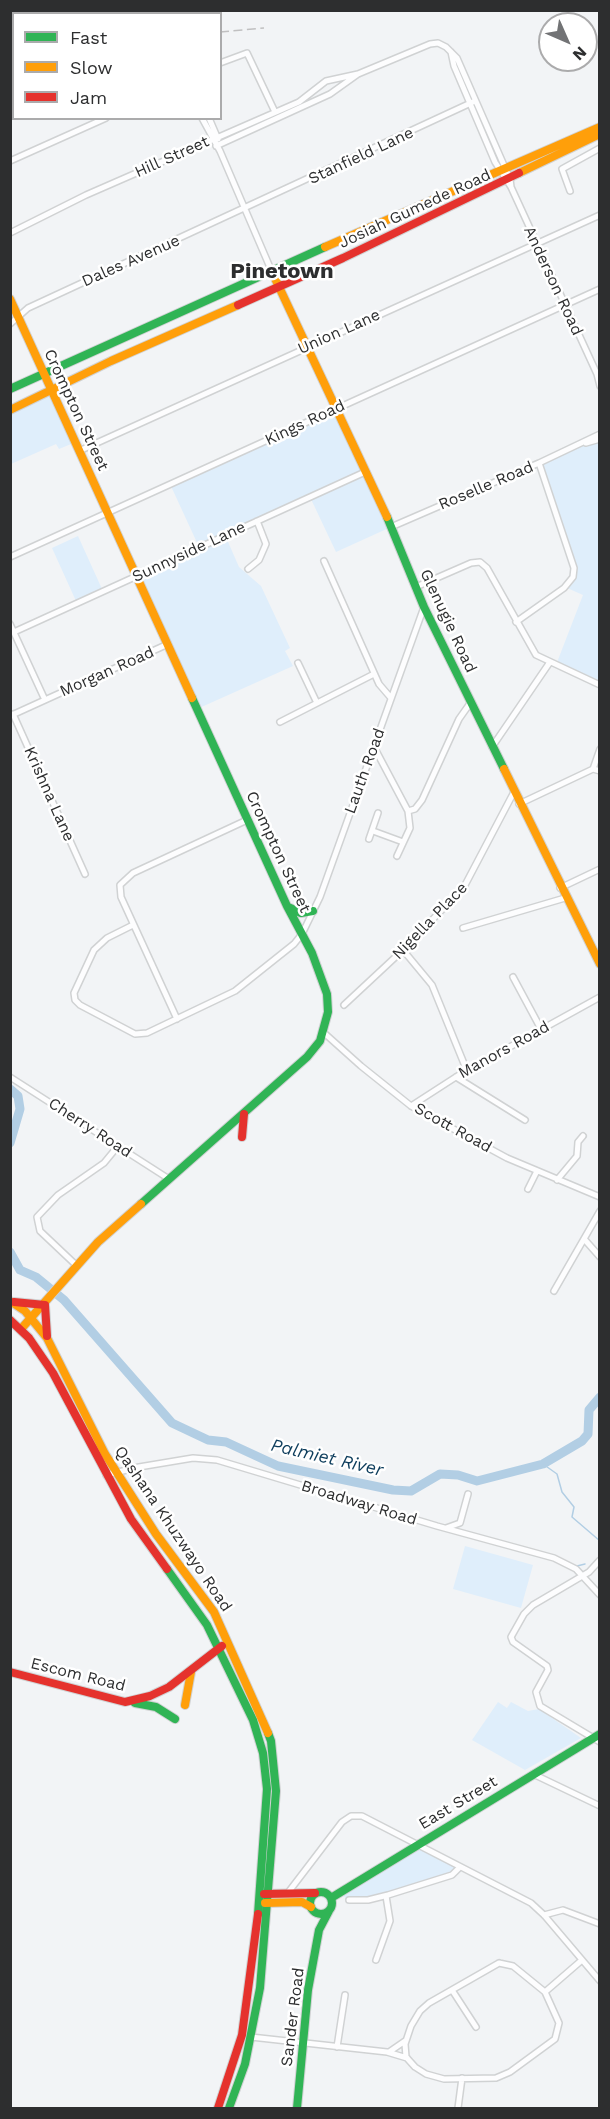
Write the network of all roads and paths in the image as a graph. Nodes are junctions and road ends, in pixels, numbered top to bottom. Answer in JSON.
{"nodes":[{"id":1,"x":450,"y":50,"type":"joint"},
{"id":2,"x":222,"y":62,"type":"edge"},
{"id":3,"x":358,"y":74,"type":"junction"},
{"id":4,"x":332,"y":78,"type":"junction"},
{"id":5,"x":338,"y":90,"type":"junction"},
{"id":6,"x":473,"y":102,"type":"junction"},
{"id":7,"x":275,"y":112,"type":"junction"},
{"id":8,"x":102,"y":120,"type":"edge"},
{"id":9,"x":203,"y":120,"type":"edge"},
{"id":10,"x":210,"y":120,"type":"edge"},
{"id":11,"x":600,"y":127,"type":"edge"},
{"id":12,"x":600,"y":134,"type":"edge"},
{"id":13,"x":215,"y":138,"type":"junction"},
{"id":14,"x":219,"y":147,"type":"junction"},
{"id":15,"x":600,"y":148,"type":"edge"},
{"id":16,"x":10,"y":161,"type":"edge"},
{"id":17,"x":502,"y":168,"type":"junction"},
{"id":18,"x":509,"y":183,"type":"junction"},
{"id":19,"x":570,"y":191,"type":"dead end"},
{"id":20,"x":245,"y":208,"type":"junction"},
{"id":21,"x":600,"y":215,"type":"edge"},
{"id":22,"x":10,"y":233,"type":"edge"},
{"id":23,"x":535,"y":243,"type":"junction"},
{"id":24,"x":272,"y":272,"type":"junction"},
{"id":25,"x":280,"y":287,"type":"junction"},
{"id":26,"x":600,"y":289,"type":"edge"},
{"id":27,"x":10,"y":299,"type":"edge"},
{"id":28,"x":564,"y":305,"type":"junction"},
{"id":29,"x":18,"y":315,"type":"junction"},
{"id":30,"x":10,"y":324,"type":"edge"},
{"id":31,"x":307,"y":345,"type":"junction"},
{"id":32,"x":598,"y":371,"type":"edge"},
{"id":33,"x":45,"y":375,"type":"junction"},
{"id":34,"x":600,"y":386,"type":"edge"},
{"id":35,"x":10,"y":389,"type":"edge"},
{"id":36,"x":52,"y":391,"type":"junction"},
{"id":37,"x":336,"y":408,"type":"junction"},
{"id":38,"x":10,"y":410,"type":"edge"},
{"id":39,"x":600,"y":434,"type":"edge"},
{"id":40,"x":600,"y":439,"type":"edge"},
{"id":41,"x":582,"y":444,"type":"junction"},
{"id":42,"x":79,"y":451,"type":"junction"},
{"id":43,"x":539,"y":464,"type":"junction"},
{"id":44,"x":365,"y":472,"type":"junction"},
{"id":45,"x":108,"y":513,"type":"junction"},
{"id":46,"x":256,"y":521,"type":"junction"},
{"id":47,"x":391,"y":527,"type":"junction"},
{"id":48,"x":10,"y":556,"type":"edge"},
{"id":49,"x":324,"y":561,"type":"dead end"},
{"id":50,"x":248,"y":569,"type":"dead end"},
{"id":51,"x":137,"y":576,"type":"junction"},
{"id":52,"x":416,"y":587,"type":"junction"},
{"id":53,"x":424,"y":607,"type":"junction"},
{"id":54,"x":516,"y":622,"type":"junction"},
{"id":55,"x":10,"y":624,"type":"edge"},
{"id":56,"x":14,"y":632,"type":"junction"},
{"id":57,"x":168,"y":644,"type":"junction"},
{"id":58,"x":550,"y":662,"type":"junction"},
{"id":59,"x":298,"y":663,"type":"dead end"},
{"id":60,"x":374,"y":674,"type":"junction"},
{"id":61,"x":600,"y":686,"type":"edge"},
{"id":62,"x":391,"y":698,"type":"junction"},
{"id":63,"x":45,"y":700,"type":"junction"},
{"id":64,"x":471,"y":702,"type":"junction"},
{"id":65,"x":317,"y":703,"type":"junction"},
{"id":66,"x":12,"y":715,"type":"edge"},
{"id":67,"x":280,"y":722,"type":"dead end"},
{"id":68,"x":374,"y":747,"type":"junction"},
{"id":69,"x":492,"y":747,"type":"junction"},
{"id":70,"x":600,"y":748,"type":"edge"},
{"id":71,"x":593,"y":769,"type":"junction"},
{"id":72,"x":600,"y":771,"type":"edge"},
{"id":73,"x":514,"y":792,"type":"junction"},
{"id":74,"x":519,"y":804,"type":"junction"},
{"id":75,"x":408,"y":811,"type":"junction"},
{"id":76,"x":378,"y":813,"type":"dead end"},
{"id":77,"x":247,"y":820,"type":"junction"},
{"id":78,"x":373,"y":831,"type":"junction"},
{"id":79,"x":369,"y":839,"type":"dead end"},
{"id":80,"x":403,"y":842,"type":"junction"},
{"id":81,"x":397,"y":856,"type":"dead end"},
{"id":82,"x":600,"y":869,"type":"edge"},
{"id":83,"x":85,"y":874,"type":"dead end"},
{"id":84,"x":560,"y":888,"type":"junction"},
{"id":85,"x":566,"y":898,"type":"junction"},
{"id":86,"x":287,"y":906,"type":"junction"},
{"id":87,"x":313,"y":911,"type":"junction"},
{"id":88,"x":133,"y":925,"type":"junction"},
{"id":89,"x":463,"y":928,"type":"dead end"},
{"id":90,"x":302,"y":934,"type":"junction"},
{"id":91,"x":403,"y":950,"type":"junction"},
{"id":92,"x":600,"y":964,"type":"edge"},
{"id":93,"x":513,"y":977,"type":"dead end"},
{"id":94,"x":600,"y":997,"type":"edge"},
{"id":95,"x":344,"y":1005,"type":"dead end"},
{"id":96,"x":177,"y":1019,"type":"junction"},
{"id":97,"x":541,"y":1029,"type":"junction"},
{"id":98,"x":323,"y":1032,"type":"junction"},
{"id":99,"x":467,"y":1071,"type":"junction"},
{"id":100,"x":10,"y":1077,"type":"edge"},
{"id":101,"x":456,"y":1077,"type":"junction"},
{"id":102,"x":411,"y":1106,"type":"junction"},
{"id":103,"x":245,"y":1112,"type":"junction"},
{"id":104,"x":525,"y":1120,"type":"dead end"},
{"id":105,"x":584,"y":1136,"type":"dead end"},
{"id":106,"x":242,"y":1137,"type":"dead end"},
{"id":107,"x":118,"y":1146,"type":"junction"},
{"id":108,"x":537,"y":1171,"type":"junction"},
{"id":109,"x":169,"y":1179,"type":"junction"},
{"id":110,"x":558,"y":1180,"type":"junction"},
{"id":111,"x":528,"y":1189,"type":"dead end"},
{"id":112,"x":600,"y":1197,"type":"edge"},
{"id":113,"x":600,"y":1211,"type":"edge"},
{"id":114,"x":585,"y":1240,"type":"junction"},
{"id":115,"x":600,"y":1257,"type":"edge"},
{"id":116,"x":76,"y":1265,"type":"junction"},
{"id":117,"x":554,"y":1291,"type":"dead end"},
{"id":118,"x":10,"y":1301,"type":"edge"},
{"id":119,"x":45,"y":1305,"type":"junction"},
{"id":120,"x":32,"y":1319,"type":"junction"},
{"id":121,"x":10,"y":1320,"type":"edge"},
{"id":122,"x":21,"y":1329,"type":"junction"},
{"id":123,"x":47,"y":1338,"type":"junction"},
{"id":124,"x":117,"y":1473,"type":"junction"},
{"id":125,"x":106,"y":1475,"type":"junction"},
{"id":126,"x":468,"y":1494,"type":"dead end"},
{"id":127,"x":446,"y":1528,"type":"junction"},
{"id":128,"x":600,"y":1560,"type":"edge"},
{"id":129,"x":583,"y":1576,"type":"junction"},
{"id":130,"x":600,"y":1595,"type":"edge"},
{"id":131,"x":229,"y":1643,"type":"junction"},
{"id":132,"x":220,"y":1647,"type":"junction"},
{"id":133,"x":192,"y":1670,"type":"junction"},
{"id":134,"x":10,"y":1672,"type":"edge"},
{"id":135,"x":125,"y":1702,"type":"junction"},
{"id":136,"x":185,"y":1705,"type":"dead end"},
{"id":137,"x":175,"y":1719,"type":"dead end"},
{"id":138,"x":597,"y":1738,"type":"edge"},
{"id":139,"x":533,"y":1774,"type":"junction"},
{"id":140,"x":600,"y":1806,"type":"edge"},
{"id":141,"x":416,"y":1844,"type":"junction"},
{"id":142,"x":459,"y":1868,"type":"junction"},
{"id":143,"x":315,"y":1893,"type":"junction"},
{"id":144,"x":269,"y":1894,"type":"junction"},
{"id":145,"x":287,"y":1894,"type":"junction"},
{"id":146,"x":386,"y":1896,"type":"junction"},
{"id":147,"x":332,"y":1898,"type":"junction"},
{"id":148,"x":262,"y":1900,"type":"junction"},
{"id":149,"x":349,"y":1900,"type":"dead end"},
{"id":150,"x":313,"y":1910,"type":"junction"},
{"id":151,"x":329,"y":1911,"type":"junction"},
{"id":152,"x":544,"y":1915,"type":"junction"},
{"id":153,"x":600,"y":1924,"type":"edge"},
{"id":154,"x":319,"y":1930,"type":"junction"},
{"id":155,"x":376,"y":1960,"type":"dead end"},
{"id":156,"x":582,"y":1960,"type":"junction"},
{"id":157,"x":600,"y":1981,"type":"edge"},
{"id":158,"x":452,"y":1990,"type":"junction"},
{"id":159,"x":545,"y":1992,"type":"junction"},
{"id":160,"x":345,"y":1995,"type":"dead end"},
{"id":161,"x":476,"y":2026,"type":"dead end"},
{"id":162,"x":251,"y":2037,"type":"junction"},
{"id":163,"x":405,"y":2041,"type":"junction"},
{"id":164,"x":302,"y":2043,"type":"junction"},
{"id":165,"x":337,"y":2047,"type":"junction"},
{"id":166,"x":387,"y":2052,"type":"junction"},
{"id":167,"x":408,"y":2058,"type":"junction"},
{"id":168,"x":462,"y":2078,"type":"junction"},
{"id":169,"x":218,"y":2109,"type":"edge"},
{"id":170,"x":229,"y":2109,"type":"edge"},
{"id":171,"x":297,"y":2109,"type":"edge"},
{"id":172,"x":458,"y":2109,"type":"edge"}],
"edges":[{"from":1,"to":3,"type":"street","name":"Hill Street"},
{"from":1,"to":6,"type":"street","name":"Anderson Road"},
{"from":2,"to":7,"type":"street"},
{"from":3,"to":4,"type":"street","name":"Hill Street"},
{"from":3,"to":5,"type":"street","name":"Hill Street"},
{"from":4,"to":5,"type":"street"},
{"from":4,"to":7,"type":"street","name":"Hill Street"},
{"from":5,"to":14,"type":"street","name":"Hill Street"},
{"from":6,"to":17,"type":"street","name":"Anderson Road"},
{"from":6,"to":20,"type":"street","name":"Stanfield Lane"},
{"from":7,"to":13,"type":"street","name":"Hill Street"},
{"from":8,"to":16,"type":"street"},
{"from":9,"to":13,"type":"street"},
{"from":10,"to":13,"type":"street"},
{"from":11,"to":17,"type":"main road","name":"Josiah Gumede Road"},
{"from":12,"to":18,"type":"main road","name":"Josiah Gumede Road"},
{"from":13,"to":14,"type":"street"},
{"from":13,"to":22,"type":"street","name":"Hill Street"},
{"from":14,"to":20,"type":"street"},
{"from":15,"to":19,"type":"street"},
{"from":17,"to":18,"type":"street","name":"Anderson Road"},
{"from":17,"to":24,"type":"main road","name":"Josiah Gumede Road"},
{"from":18,"to":23,"type":"street","name":"Anderson Road"},
{"from":18,"to":25,"type":"main road","name":"Josiah Gumede Road"},
{"from":20,"to":24,"type":"street"},
{"from":20,"to":29,"type":"street","name":"Dales Avenue"},
{"from":21,"to":23,"type":"street","name":"Union Lane"},
{"from":23,"to":28,"type":"street","name":"Anderson Road"},
{"from":23,"to":31,"type":"street","name":"Union Lane"},
{"from":24,"to":25,"type":"main road","name":"Glenugie Road"},
{"from":24,"to":33,"type":"main road","name":"Josiah Gumede Road"},
{"from":25,"to":31,"type":"main road","name":"Glenugie Road"},
{"from":25,"to":36,"type":"main road","name":"Josiah Gumede Road"},
{"from":26,"to":28,"type":"street","name":"Kings Road"},
{"from":27,"to":29,"type":"main road","name":"Crompton Street"},
{"from":28,"to":32,"type":"street","name":"Anderson Road"},
{"from":28,"to":37,"type":"street","name":"Kings Road"},
{"from":29,"to":30,"type":"street","name":"Dales Avenue"},
{"from":29,"to":33,"type":"main road","name":"Crompton Street"},
{"from":31,"to":37,"type":"main road","name":"Glenugie Road"},
{"from":31,"to":42,"type":"street","name":"Union Lane"},
{"from":32,"to":34,"type":"street","name":"Anderson Road"},
{"from":33,"to":35,"type":"main road","name":"Josiah Gumede Road"},
{"from":33,"to":36,"type":"main road","name":"Crompton Street"},
{"from":36,"to":38,"type":"main road","name":"Josiah Gumede Road"},
{"from":36,"to":42,"type":"main road","name":"Crompton Street"},
{"from":37,"to":44,"type":"main road","name":"Glenugie Road"},
{"from":37,"to":45,"type":"street","name":"Kings Road"},
{"from":39,"to":41,"type":"street","name":"Roselle Road"},
{"from":40,"to":41,"type":"street","name":"Roselle Road"},
{"from":41,"to":43,"type":"street","name":"Roselle Road"},
{"from":42,"to":45,"type":"main road","name":"Crompton Street"},
{"from":43,"to":47,"type":"street","name":"Roselle Road"},
{"from":43,"to":54,"type":"street"},
{"from":44,"to":46,"type":"street","name":"Sunnyside Lane"},
{"from":44,"to":47,"type":"main road","name":"Glenugie Road"},
{"from":45,"to":48,"type":"street","name":"Kings Road"},
{"from":45,"to":51,"type":"main road","name":"Crompton Street"},
{"from":46,"to":50,"type":"street"},
{"from":46,"to":51,"type":"street","name":"Sunnyside Lane"},
{"from":47,"to":52,"type":"main road","name":"Glenugie Road"},
{"from":49,"to":60,"type":"street"},
{"from":51,"to":56,"type":"street","name":"Sunnyside Lane"},
{"from":51,"to":57,"type":"main road","name":"Crompton Street"},
{"from":52,"to":53,"type":"main road","name":"Glenugie Road"},
{"from":52,"to":54,"type":"street"},
{"from":53,"to":62,"type":"street","name":"Lauth Road"},
{"from":53,"to":64,"type":"main road","name":"Glenugie Road"},
{"from":54,"to":58,"type":"street"},
{"from":55,"to":56,"type":"street"},
{"from":56,"to":63,"type":"street"},
{"from":57,"to":63,"type":"street","name":"Morgan Road"},
{"from":57,"to":77,"type":"main road","name":"Crompton Street"},
{"from":58,"to":61,"type":"street"},
{"from":58,"to":69,"type":"street"},
{"from":59,"to":65,"type":"street"},
{"from":60,"to":62,"type":"street"},
{"from":60,"to":65,"type":"street"},
{"from":62,"to":68,"type":"street","name":"Lauth Road"},
{"from":63,"to":66,"type":"street","name":"Morgan Road"},
{"from":64,"to":69,"type":"main road","name":"Glenugie Road"},
{"from":64,"to":75,"type":"street"},
{"from":65,"to":67,"type":"street"},
{"from":66,"to":83,"type":"street","name":"Krishna Lane"},
{"from":68,"to":75,"type":"street"},
{"from":68,"to":87,"type":"street","name":"Lauth Road"},
{"from":69,"to":73,"type":"main road","name":"Glenugie Road"},
{"from":70,"to":71,"type":"street"},
{"from":71,"to":72,"type":"street"},
{"from":71,"to":74,"type":"street"},
{"from":73,"to":74,"type":"main road","name":"Glenugie Road"},
{"from":73,"to":91,"type":"street","name":"Nigella Place"},
{"from":74,"to":84,"type":"main road","name":"Glenugie Road"},
{"from":75,"to":80,"type":"street"},
{"from":76,"to":78,"type":"street"},
{"from":77,"to":86,"type":"main road","name":"Crompton Street"},
{"from":77,"to":88,"type":"street"},
{"from":78,"to":79,"type":"street"},
{"from":78,"to":80,"type":"street"},
{"from":80,"to":81,"type":"street"},
{"from":82,"to":84,"type":"street"},
{"from":84,"to":85,"type":"main road","name":"Glenugie Road"},
{"from":85,"to":89,"type":"street"},
{"from":85,"to":92,"type":"main road","name":"Glenugie Road"},
{"from":86,"to":87,"type":"main road"},
{"from":86,"to":90,"type":"main road","name":"Crompton Street"},
{"from":87,"to":90,"type":"street","name":"Lauth Road"},
{"from":88,"to":96,"type":"street"},
{"from":88,"to":96,"type":"street"},
{"from":90,"to":96,"type":"street"},
{"from":90,"to":98,"type":"main road","name":"Crompton Street"},
{"from":91,"to":95,"type":"street","name":"Nigella Place"},
{"from":91,"to":99,"type":"street"},
{"from":93,"to":97,"type":"street"},
{"from":94,"to":97,"type":"street","name":"Manors Road"},
{"from":97,"to":99,"type":"street","name":"Manors Road"},
{"from":98,"to":102,"type":"street","name":"Scott Road"},
{"from":98,"to":103,"type":"main road","name":"Crompton Street"},
{"from":99,"to":101,"type":"street","name":"Manors Road"},
{"from":100,"to":107,"type":"street","name":"Cherry Road"},
{"from":101,"to":102,"type":"street","name":"Manors Road"},
{"from":101,"to":104,"type":"street"},
{"from":102,"to":108,"type":"street","name":"Scott Road"},
{"from":103,"to":106,"type":"main road"},
{"from":103,"to":109,"type":"main road","name":"Crompton Street"},
{"from":105,"to":110,"type":"street"},
{"from":107,"to":109,"type":"street","name":"Cherry Road"},
{"from":107,"to":116,"type":"street"},
{"from":108,"to":110,"type":"street","name":"Scott Road"},
{"from":108,"to":111,"type":"street"},
{"from":109,"to":116,"type":"main road","name":"Crompton Street"},
{"from":110,"to":112,"type":"street","name":"Scott Road"},
{"from":113,"to":114,"type":"street"},
{"from":114,"to":115,"type":"street"},
{"from":114,"to":117,"type":"street"},
{"from":116,"to":119,"type":"main road","name":"Crompton Street"},
{"from":118,"to":119,"type":"main road"},
{"from":118,"to":120,"type":"main road","name":"Qashana Khuzwayo Road"},
{"from":119,"to":120,"type":"main road","name":"Crompton Street"},
{"from":119,"to":123,"type":"main road"},
{"from":120,"to":122,"type":"main road","name":"Crompton Street"},
{"from":120,"to":123,"type":"main road","name":"Qashana Khuzwayo Road"},
{"from":121,"to":122,"type":"main road","name":"Qashana Khuzwayo Road"},
{"from":122,"to":125,"type":"main road","name":"Qashana Khuzwayo Road"},
{"from":123,"to":124,"type":"main road","name":"Qashana Khuzwayo Road"},
{"from":124,"to":125,"type":"street","name":"Broadway Road"},
{"from":124,"to":127,"type":"street","name":"Broadway Road"},
{"from":124,"to":131,"type":"main road","name":"Qashana Khuzwayo Road"},
{"from":125,"to":132,"type":"main road","name":"Qashana Khuzwayo Road"},
{"from":126,"to":127,"type":"street"},
{"from":127,"to":129,"type":"street","name":"Broadway Road"},
{"from":128,"to":129,"type":"street"},
{"from":129,"to":130,"type":"street","name":"Broadway Road"},
{"from":129,"to":138,"type":"street"},
{"from":131,"to":132,"type":"main road","name":"Escom Road"},
{"from":131,"to":144,"type":"main road","name":"Qashana Khuzwayo Road"},
{"from":132,"to":133,"type":"main road","name":"Escom Road"},
{"from":132,"to":148,"type":"main road","name":"Qashana Khuzwayo Road"},
{"from":133,"to":135,"type":"main road","name":"Escom Road"},
{"from":133,"to":136,"type":"main road"},
{"from":134,"to":135,"type":"main road","name":"Escom Road"},
{"from":135,"to":137,"type":"main road"},
{"from":138,"to":139,"type":"main road","name":"East Street"},
{"from":139,"to":140,"type":"street"},
{"from":139,"to":141,"type":"main road","name":"East Street"},
{"from":141,"to":142,"type":"street"},
{"from":141,"to":145,"type":"street"},
{"from":141,"to":147,"type":"main road","name":"East Street"},
{"from":142,"to":146,"type":"street"},
{"from":142,"to":152,"type":"street"},
{"from":143,"to":145,"type":"main road"},
{"from":143,"to":147,"type":"main road"},
{"from":143,"to":150,"type":"main road"},
{"from":144,"to":145,"type":"main road"},
{"from":144,"to":148,"type":"main road"},
{"from":146,"to":149,"type":"street"},
{"from":146,"to":155,"type":"street"},
{"from":147,"to":151,"type":"main road"},
{"from":148,"to":150,"type":"main road"},
{"from":148,"to":162,"type":"main road","name":"Qashana Khuzwayo Road"},
{"from":148,"to":169,"type":"main road","name":"Qashana Khuzwayo Road"},
{"from":150,"to":151,"type":"main road"},
{"from":150,"to":154,"type":"main road","name":"Sander Road"},
{"from":151,"to":154,"type":"main road","name":"Sander Road"},
{"from":152,"to":153,"type":"street"},
{"from":152,"to":156,"type":"street"},
{"from":154,"to":164,"type":"main road","name":"Sander Road"},
{"from":156,"to":157,"type":"street"},
{"from":156,"to":159,"type":"street"},
{"from":158,"to":159,"type":"street"},
{"from":158,"to":161,"type":"street"},
{"from":158,"to":163,"type":"street"},
{"from":159,"to":168,"type":"street"},
{"from":160,"to":165,"type":"street"},
{"from":162,"to":164,"type":"street"},
{"from":162,"to":170,"type":"main road","name":"Qashana Khuzwayo Road"},
{"from":163,"to":166,"type":"street"},
{"from":163,"to":167,"type":"street"},
{"from":164,"to":165,"type":"street"},
{"from":164,"to":171,"type":"main road","name":"Sander Road"},
{"from":165,"to":166,"type":"street"},
{"from":166,"to":167,"type":"street"},
{"from":167,"to":168,"type":"street"},
{"from":168,"to":172,"type":"street"}]}
